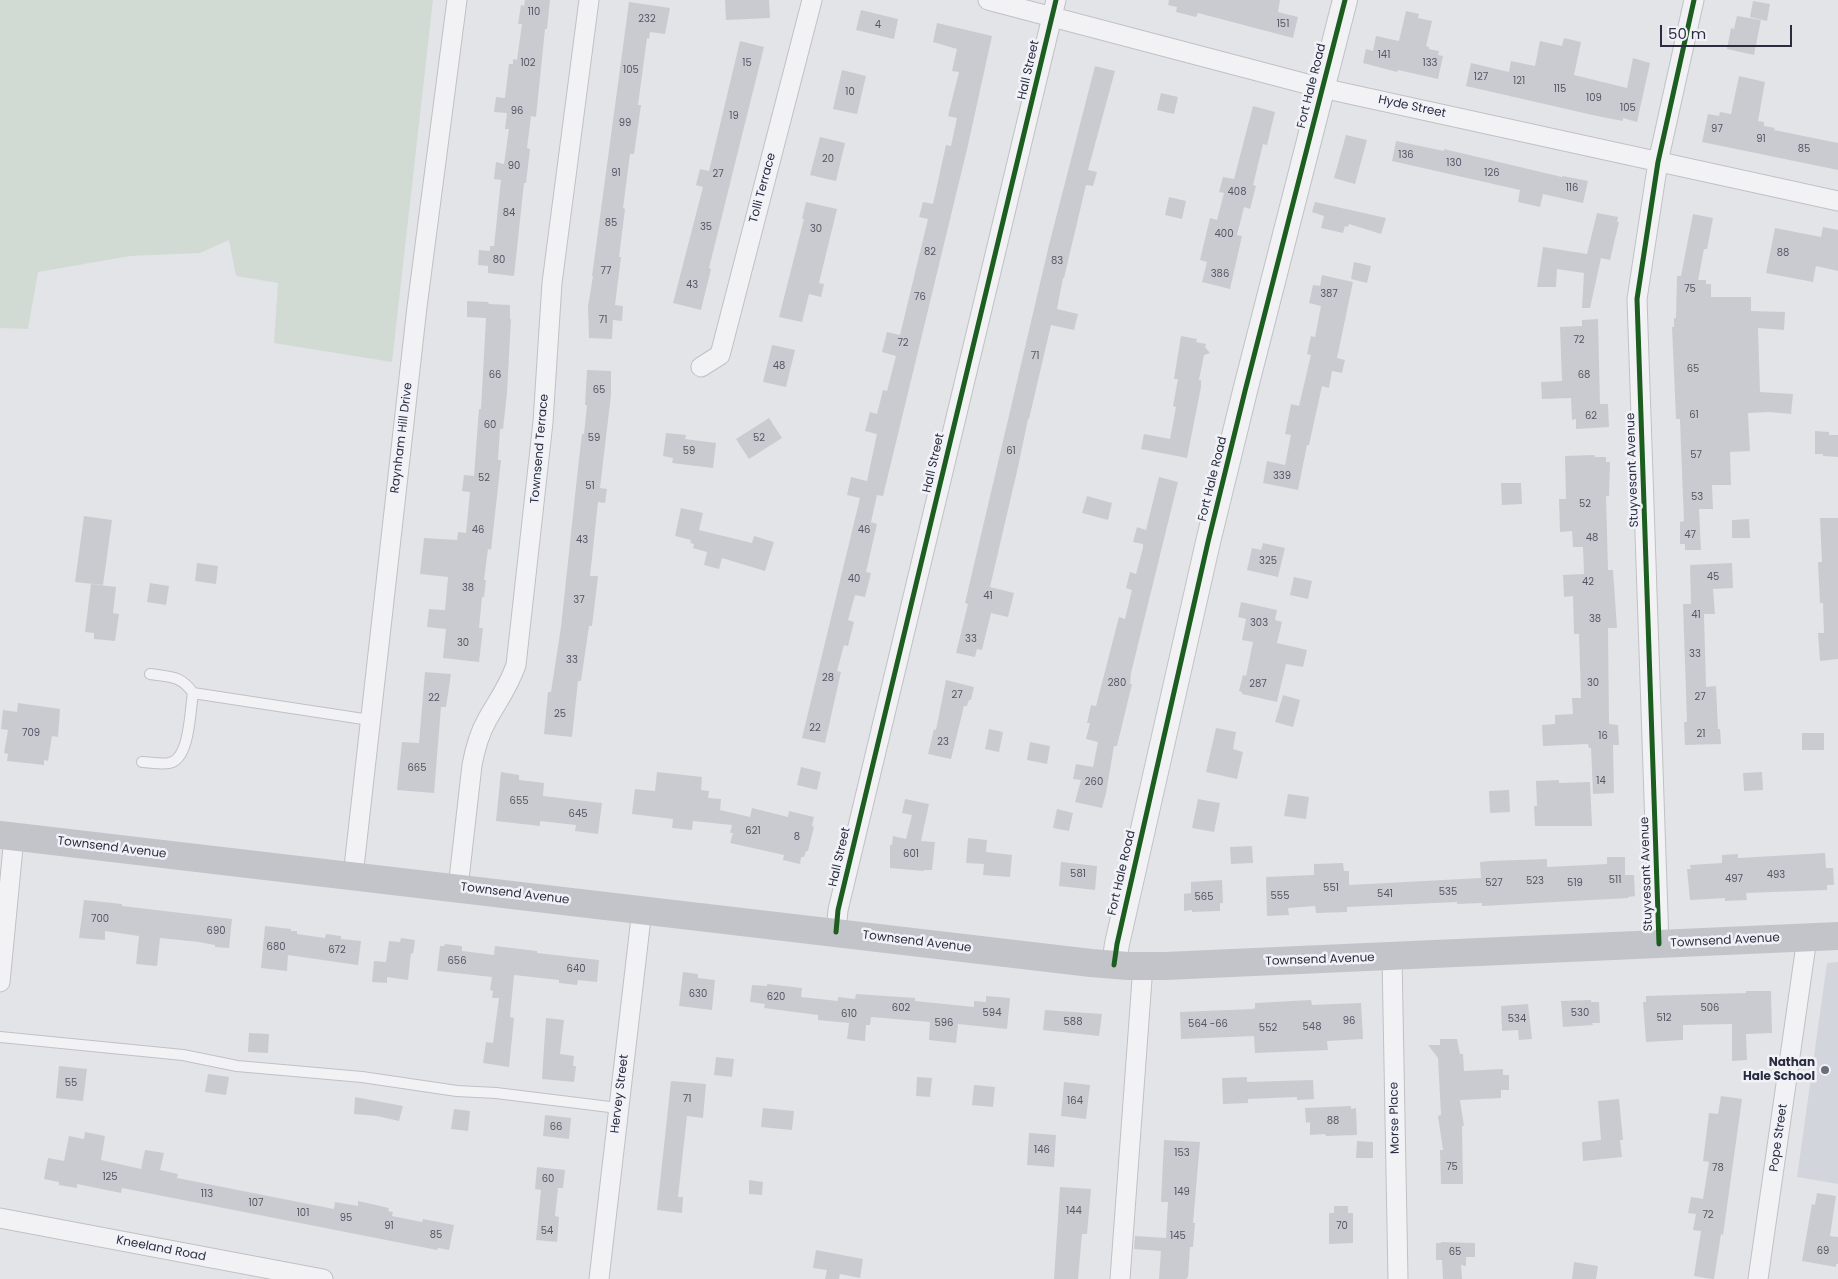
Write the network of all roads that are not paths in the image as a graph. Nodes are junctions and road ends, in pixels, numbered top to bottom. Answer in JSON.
{"nodes":[{"id":1,"x":457,"y":0,"type":"edge"},
{"id":2,"x":589,"y":0,"type":"edge"},
{"id":3,"x":812,"y":0,"type":"edge"},
{"id":4,"x":988,"y":0,"type":"edge"},
{"id":5,"x":1345,"y":0,"type":"edge"},
{"id":6,"x":1694,"y":0,"type":"edge"},
{"id":7,"x":1054,"y":8,"type":"edge"},
{"id":8,"x":1322,"y":88,"type":"junction"},
{"id":9,"x":1658,"y":162,"type":"junction"},
{"id":10,"x":1838,"y":201,"type":"edge"},
{"id":11,"x":701,"y":367,"type":"dead end"},
{"id":12,"x":150,"y":674,"type":"dead end"},
{"id":13,"x":192,"y":693,"type":"junction"},
{"id":14,"x":370,"y":720,"type":"junction"},
{"id":15,"x":142,"y":762,"type":"dead end"},
{"id":16,"x":7,"y":836,"type":"edge"},
{"id":17,"x":353,"y":876,"type":"junction"},
{"id":18,"x":458,"y":888,"type":"junction"},
{"id":19,"x":642,"y":909,"type":"junction"},
{"id":20,"x":836,"y":932,"type":"junction"},
{"id":21,"x":1838,"y":936,"type":"edge"},
{"id":22,"x":1807,"y":938,"type":"junction"},
{"id":23,"x":1659,"y":944,"type":"junction"},
{"id":24,"x":1392,"y":956,"type":"junction"},
{"id":25,"x":1114,"y":965,"type":"junction"},
{"id":26,"x":1143,"y":966,"type":"junction"},
{"id":27,"x":0,"y":982,"type":"edge"},
{"id":28,"x":0,"y":1037,"type":"edge"},
{"id":29,"x":618,"y":1108,"type":"junction"},
{"id":30,"x":0,"y":1218,"type":"edge"},
{"id":31,"x":323,"y":1279,"type":"edge"},
{"id":32,"x":599,"y":1279,"type":"edge"},
{"id":33,"x":1120,"y":1279,"type":"edge"},
{"id":34,"x":1398,"y":1279,"type":"edge"},
{"id":35,"x":1758,"y":1279,"type":"edge"}],
"edges":[{"from":1,"to":14,"type":"street","name":"Raynham Hill Drive"},
{"from":2,"to":18,"type":"street","name":"Townsend Terrace"},
{"from":3,"to":11,"type":"street","name":"Tolli Terrace"},
{"from":4,"to":7,"type":"street","name":"Hyde Street"},
{"from":5,"to":8,"type":"street","name":"Fort Hale Road"},
{"from":6,"to":9,"type":"street","name":"Stuyvesant Avenue"},
{"from":7,"to":8,"type":"street","name":"Hyde Street"},
{"from":7,"to":20,"type":"street","name":"Hall Street"},
{"from":8,"to":9,"type":"street","name":"Hyde Street"},
{"from":8,"to":25,"type":"street","name":"Fort Hale Road"},
{"from":9,"to":10,"type":"street","name":"Hyde Street"},
{"from":9,"to":23,"type":"street","name":"Stuyvesant Avenue"},
{"from":12,"to":13,"type":"lane"},
{"from":13,"to":14,"type":"lane"},
{"from":13,"to":15,"type":"lane"},
{"from":14,"to":17,"type":"street","name":"Raynham Hill Drive"},
{"from":16,"to":17,"type":"main road","name":"Townsend Avenue"},
{"from":16,"to":27,"type":"street"},
{"from":17,"to":18,"type":"main road","name":"Townsend Avenue"},
{"from":18,"to":19,"type":"main road","name":"Townsend Avenue"},
{"from":19,"to":20,"type":"main road","name":"Townsend Avenue"},
{"from":19,"to":29,"type":"street","name":"Hervey Street"},
{"from":20,"to":25,"type":"main road","name":"Townsend Avenue"},
{"from":21,"to":22,"type":"main road","name":"Townsend Avenue"},
{"from":22,"to":23,"type":"main road","name":"Townsend Avenue"},
{"from":22,"to":35,"type":"street","name":"Pope Street"},
{"from":23,"to":24,"type":"main road","name":"Townsend Avenue"},
{"from":24,"to":26,"type":"main road","name":"Townsend Avenue"},
{"from":24,"to":34,"type":"street","name":"Morse Place"},
{"from":25,"to":26,"type":"main road","name":"Townsend Avenue"},
{"from":26,"to":33,"type":"street"},
{"from":28,"to":29,"type":"lane"},
{"from":29,"to":32,"type":"street","name":"Hervey Street"},
{"from":30,"to":31,"type":"street","name":"Kneeland Road"}]}
